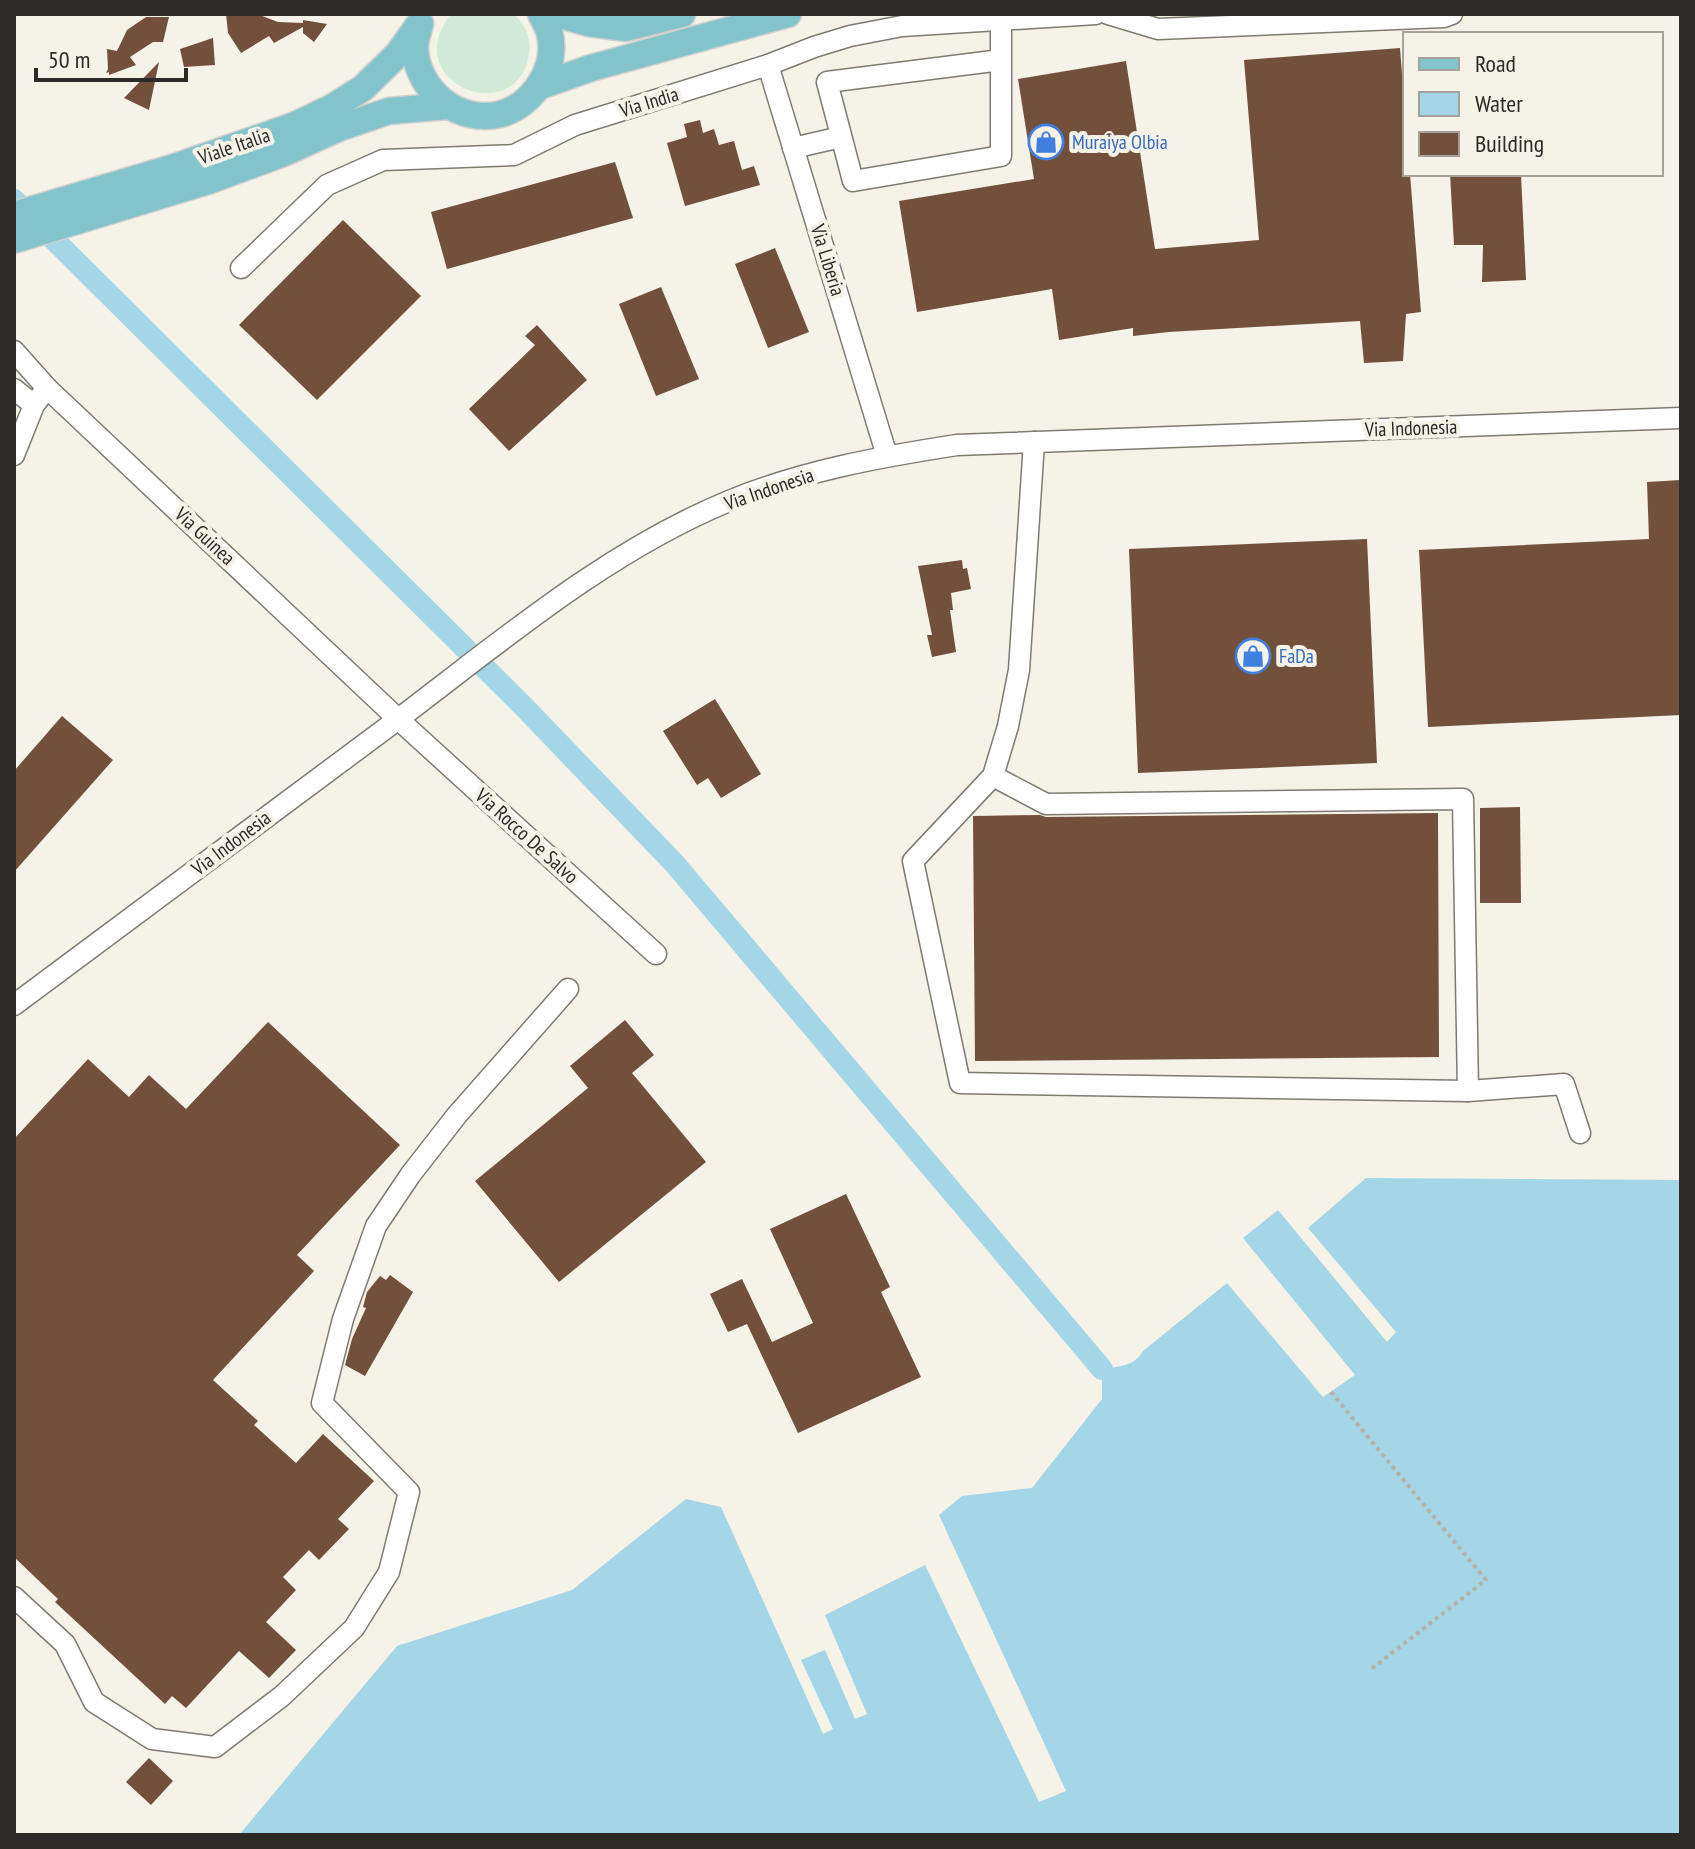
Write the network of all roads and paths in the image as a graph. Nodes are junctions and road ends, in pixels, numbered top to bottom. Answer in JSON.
{"nodes":[{"id":1,"x":541,"y":14,"type":"edge"},
{"id":2,"x":557,"y":14,"type":"edge"},
{"id":3,"x":682,"y":14,"type":"edge"},
{"id":4,"x":788,"y":14,"type":"edge"},
{"id":5,"x":1096,"y":14,"type":"edge"},
{"id":6,"x":1108,"y":14,"type":"edge"},
{"id":7,"x":1452,"y":14,"type":"edge"},
{"id":8,"x":423,"y":18,"type":"edge"},
{"id":9,"x":1001,"y":20,"type":"junction"},
{"id":10,"x":1001,"y":60,"type":"junction"},
{"id":11,"x":768,"y":65,"type":"junction"},
{"id":12,"x":540,"y":86,"type":"junction"},
{"id":13,"x":448,"y":106,"type":"junction"},
{"id":14,"x":841,"y":137,"type":"junction"},
{"id":15,"x":793,"y":148,"type":"junction"},
{"id":16,"x":70,"y":211,"type":"junction"},
{"id":17,"x":14,"y":231,"type":"edge"},
{"id":18,"x":241,"y":268,"type":"dead end"},
{"id":19,"x":14,"y":351,"type":"edge"},
{"id":20,"x":47,"y":388,"type":"junction"},
{"id":21,"x":14,"y":389,"type":"edge"},
{"id":22,"x":34,"y":405,"type":"junction"},
{"id":23,"x":1681,"y":418,"type":"edge"},
{"id":24,"x":1034,"y":442,"type":"junction"},
{"id":25,"x":14,"y":454,"type":"edge"},
{"id":26,"x":887,"y":456,"type":"junction"},
{"id":27,"x":398,"y":719,"type":"junction"},
{"id":28,"x":993,"y":776,"type":"junction"},
{"id":29,"x":656,"y":954,"type":"dead end"},
{"id":30,"x":568,"y":989,"type":"dead end"},
{"id":31,"x":14,"y":1005,"type":"edge"},
{"id":32,"x":1468,"y":1091,"type":"junction"},
{"id":33,"x":1580,"y":1133,"type":"dead end"},
{"id":34,"x":1331,"y":1392,"type":"dead end"},
{"id":35,"x":14,"y":1597,"type":"edge"},
{"id":36,"x":1370,"y":1670,"type":"dead end"}],
"edges":[{"from":1,"to":12,"type":"main road"},
{"from":2,"to":3,"type":"main road"},
{"from":4,"to":12,"type":"main road"},
{"from":5,"to":9,"type":"street","name":"Via India"},
{"from":6,"to":7,"type":"street"},
{"from":8,"to":13,"type":"main road"},
{"from":8,"to":16,"type":"main road","name":"Viale Italia"},
{"from":9,"to":10,"type":"street"},
{"from":9,"to":11,"type":"street","name":"Via India"},
{"from":10,"to":14,"type":"street"},
{"from":10,"to":14,"type":"street"},
{"from":11,"to":15,"type":"street","name":"Via Liberia"},
{"from":11,"to":18,"type":"street","name":"Via India"},
{"from":12,"to":13,"type":"main road","name":"Viale Italia"},
{"from":13,"to":16,"type":"main road","name":"Viale Italia"},
{"from":14,"to":15,"type":"street"},
{"from":15,"to":26,"type":"street","name":"Via Liberia"},
{"from":16,"to":17,"type":"main road","name":"Viale Italia"},
{"from":19,"to":20,"type":"street","name":"Via Guinea"},
{"from":20,"to":22,"type":"street"},
{"from":20,"to":27,"type":"street","name":"Via Guinea"},
{"from":21,"to":22,"type":"street"},
{"from":22,"to":25,"type":"street"},
{"from":23,"to":24,"type":"street","name":"Via Indonesia"},
{"from":24,"to":26,"type":"street","name":"Via Indonesia"},
{"from":24,"to":28,"type":"street"},
{"from":26,"to":27,"type":"street","name":"Via Indonesia"},
{"from":27,"to":29,"type":"street","name":"Via Rocco De Salvo"},
{"from":27,"to":31,"type":"street","name":"Via Indonesia"},
{"from":28,"to":32,"type":"street"},
{"from":28,"to":32,"type":"street"},
{"from":30,"to":35,"type":"street"},
{"from":32,"to":33,"type":"street"},
{"from":34,"to":36,"type":"path"}]}
